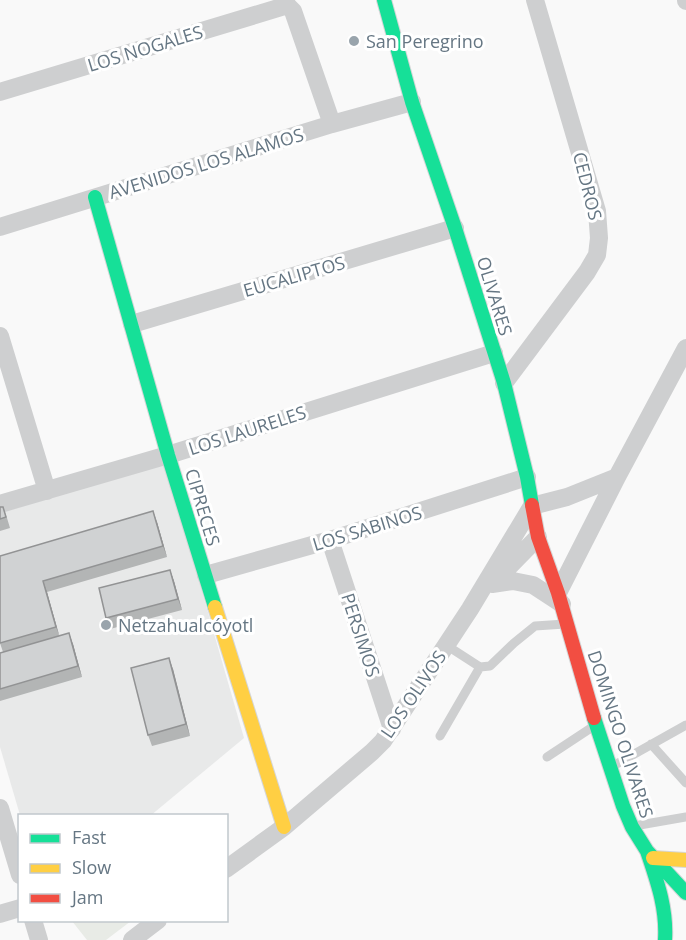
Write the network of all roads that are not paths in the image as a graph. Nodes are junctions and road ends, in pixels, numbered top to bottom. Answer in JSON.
{"nodes":[{"id":1,"x":384,"y":0,"type":"edge"},
{"id":2,"x":535,"y":0,"type":"edge"},
{"id":3,"x":0,"y":92,"type":"edge"},
{"id":4,"x":412,"y":102,"type":"junction"},
{"id":5,"x":332,"y":124,"type":"junction"},
{"id":6,"x":95,"y":197,"type":"junction"},
{"id":7,"x":0,"y":227,"type":"edge"},
{"id":8,"x":455,"y":228,"type":"junction"},
{"id":9,"x":132,"y":324,"type":"junction"},
{"id":10,"x":0,"y":336,"type":"edge"},
{"id":11,"x":686,"y":348,"type":"edge"},
{"id":12,"x":494,"y":353,"type":"junction"},
{"id":13,"x":504,"y":383,"type":"junction"},
{"id":14,"x":168,"y":455,"type":"junction"},
{"id":15,"x":527,"y":477,"type":"junction"},
{"id":16,"x":617,"y":477,"type":"junction"},
{"id":17,"x":47,"y":491,"type":"junction"},
{"id":18,"x":0,"y":504,"type":"edge"},
{"id":19,"x":532,"y":506,"type":"junction"},
{"id":20,"x":538,"y":537,"type":"junction"},
{"id":21,"x":330,"y":540,"type":"junction"},
{"id":22,"x":206,"y":575,"type":"junction"},
{"id":23,"x":492,"y":584,"type":"junction"},
{"id":24,"x":560,"y":599,"type":"junction"},
{"id":25,"x":470,"y":609,"type":"junction"},
{"id":26,"x":567,"y":624,"type":"junction"},
{"id":27,"x":446,"y":645,"type":"junction"},
{"id":28,"x":480,"y":667,"type":"junction"},
{"id":29,"x":596,"y":725,"type":"junction"},
{"id":30,"x":686,"y":725,"type":"edge"},
{"id":31,"x":392,"y":729,"type":"junction"},
{"id":32,"x":440,"y":736,"type":"dead end"},
{"id":33,"x":651,"y":744,"type":"junction"},
{"id":34,"x":547,"y":757,"type":"dead end"},
{"id":35,"x":611,"y":767,"type":"junction"},
{"id":36,"x":686,"y":783,"type":"edge"},
{"id":37,"x":0,"y":808,"type":"edge"},
{"id":38,"x":686,"y":817,"type":"edge"},
{"id":39,"x":284,"y":826,"type":"junction"},
{"id":40,"x":632,"y":827,"type":"junction"},
{"id":41,"x":650,"y":854,"type":"junction"},
{"id":42,"x":686,"y":861,"type":"edge"},
{"id":43,"x":18,"y":868,"type":"edge"},
{"id":44,"x":228,"y":868,"type":"edge"},
{"id":45,"x":686,"y":893,"type":"edge"},
{"id":46,"x":18,"y":909,"type":"edge"},
{"id":47,"x":0,"y":914,"type":"edge"},
{"id":48,"x":33,"y":922,"type":"edge"},
{"id":49,"x":157,"y":922,"type":"edge"},
{"id":50,"x":39,"y":940,"type":"edge"},
{"id":51,"x":132,"y":940,"type":"edge"},
{"id":52,"x":664,"y":940,"type":"edge"}],
"edges":[{"from":1,"to":4,"type":"main road","name":"OLIVARES"},
{"from":2,"to":13,"type":"street","name":"CEDROS"},
{"from":3,"to":5,"type":"street","name":"LOS NOGALES"},
{"from":4,"to":5,"type":"street","name":"AVENIDOS LOS ALAMOS"},
{"from":4,"to":8,"type":"main road","name":"OLIVARES"},
{"from":5,"to":6,"type":"street","name":"AVENIDOS LOS ALAMOS"},
{"from":6,"to":7,"type":"street","name":"AVENIDOS LOS ALAMOS"},
{"from":6,"to":9,"type":"main road","name":"CIPRECES"},
{"from":8,"to":9,"type":"street","name":"EUCALIPTOS"},
{"from":8,"to":12,"type":"main road","name":"OLIVARES"},
{"from":9,"to":14,"type":"main road","name":"CIPRECES"},
{"from":10,"to":17,"type":"street"},
{"from":11,"to":16,"type":"street"},
{"from":12,"to":13,"type":"main road","name":"OLIVARES"},
{"from":12,"to":14,"type":"street","name":"LOS LAURELES"},
{"from":13,"to":15,"type":"main road","name":"OLIVARES"},
{"from":14,"to":17,"type":"street","name":"LOS LAURELES"},
{"from":14,"to":22,"type":"main road","name":"CIPRECES"},
{"from":15,"to":19,"type":"main road","name":"OLIVARES"},
{"from":15,"to":21,"type":"street","name":"LOS SABINOS"},
{"from":16,"to":19,"type":"street"},
{"from":16,"to":24,"type":"street"},
{"from":17,"to":18,"type":"street","name":"LOS LAURELES"},
{"from":19,"to":20,"type":"main road","name":"OLIVARES"},
{"from":19,"to":25,"type":"street","name":"LOS OLIVOS"},
{"from":20,"to":23,"type":"street"},
{"from":20,"to":24,"type":"main road","name":"OLIVARES"},
{"from":21,"to":22,"type":"street","name":"LOS SABINOS"},
{"from":21,"to":31,"type":"street","name":"PERSIMOS"},
{"from":22,"to":39,"type":"main road","name":"CIPRECES"},
{"from":23,"to":24,"type":"street"},
{"from":23,"to":25,"type":"street"},
{"from":24,"to":26,"type":"main road","name":"DOMINGO OLIVARES"},
{"from":25,"to":27,"type":"street","name":"LOS OLIVOS"},
{"from":26,"to":28,"type":"lane"},
{"from":26,"to":29,"type":"main road","name":"DOMINGO OLIVARES"},
{"from":27,"to":28,"type":"lane"},
{"from":27,"to":31,"type":"street","name":"LOS OLIVOS"},
{"from":28,"to":32,"type":"lane"},
{"from":29,"to":34,"type":"lane"},
{"from":29,"to":35,"type":"main road","name":"DOMINGO OLIVARES"},
{"from":30,"to":33,"type":"lane"},
{"from":31,"to":39,"type":"street","name":"LOS OLIVOS"},
{"from":33,"to":35,"type":"lane"},
{"from":33,"to":36,"type":"lane"},
{"from":35,"to":40,"type":"main road","name":"DOMINGO OLIVARES"},
{"from":37,"to":43,"type":"street"},
{"from":38,"to":40,"type":"lane"},
{"from":39,"to":44,"type":"street","name":"LOS OLIVOS"},
{"from":40,"to":41,"type":"main road","name":"DOMINGO OLIVARES"},
{"from":41,"to":42,"type":"main road"},
{"from":41,"to":45,"type":"main road","name":"DOMINGO OLIVARES"},
{"from":41,"to":52,"type":"main road"},
{"from":46,"to":47,"type":"street"},
{"from":48,"to":50,"type":"street"},
{"from":49,"to":51,"type":"street"}]}
